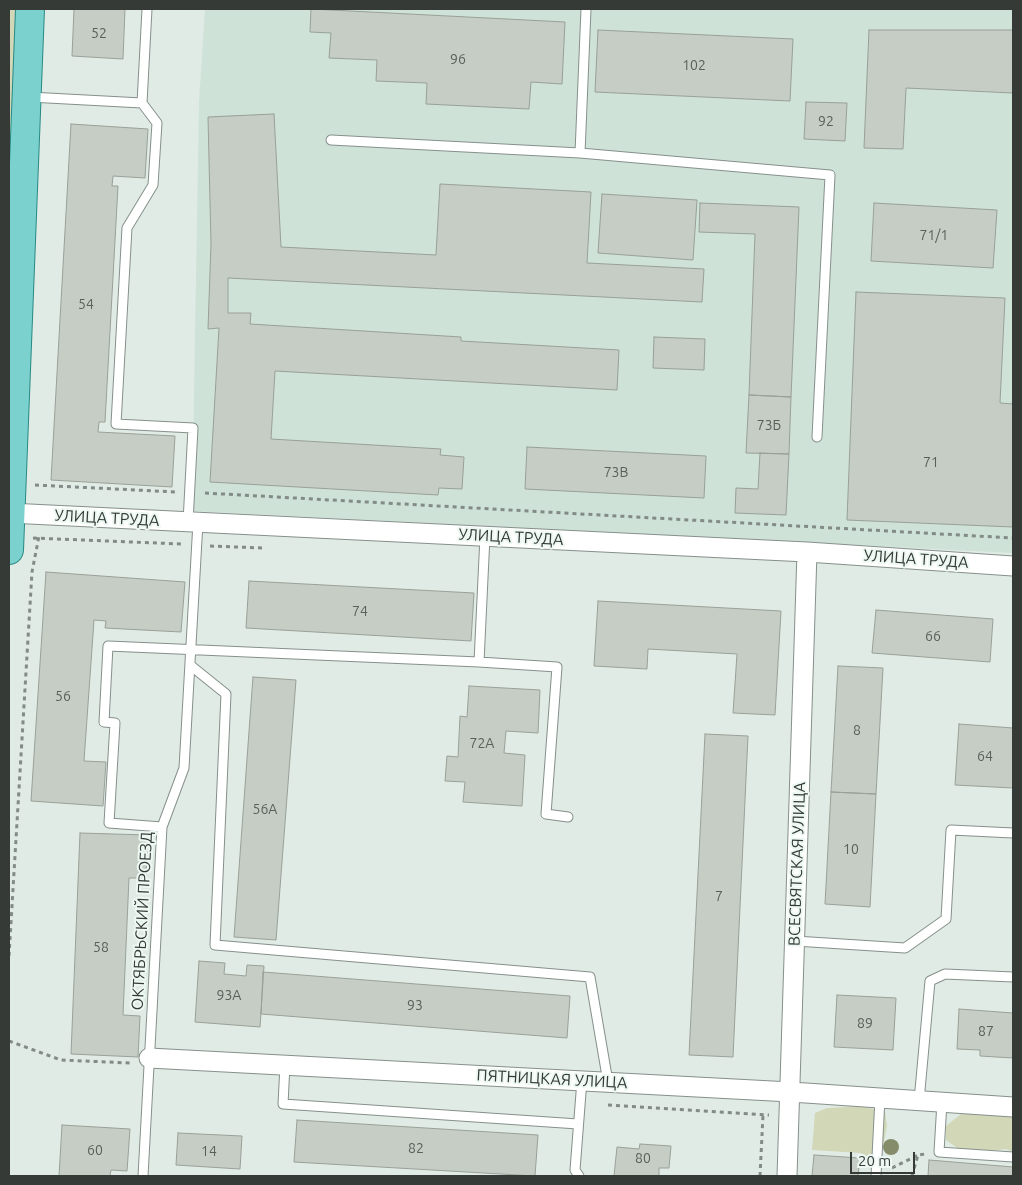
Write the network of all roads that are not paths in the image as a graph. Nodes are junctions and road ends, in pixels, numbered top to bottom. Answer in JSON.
{"nodes":[{"id":1,"x":30,"y":9,"type":"edge"},
{"id":2,"x":147,"y":9,"type":"edge"},
{"id":3,"x":586,"y":9,"type":"edge"},
{"id":4,"x":26,"y":97,"type":"junction"},
{"id":5,"x":142,"y":103,"type":"junction"},
{"id":6,"x":331,"y":140,"type":"dead end"},
{"id":7,"x":580,"y":153,"type":"junction"},
{"id":8,"x":817,"y":437,"type":"dead end"},
{"id":9,"x":10,"y":513,"type":"edge"},
{"id":10,"x":193,"y":522,"type":"junction"},
{"id":11,"x":485,"y":536,"type":"junction"},
{"id":12,"x":9,"y":550,"type":"edge"},
{"id":13,"x":807,"y":552,"type":"junction"},
{"id":14,"x":1013,"y":566,"type":"edge"},
{"id":15,"x":191,"y":648,"type":"junction"},
{"id":16,"x":479,"y":662,"type":"junction"},
{"id":17,"x":190,"y":665,"type":"junction"},
{"id":18,"x":568,"y":816,"type":"dead end"},
{"id":19,"x":162,"y":827,"type":"junction"},
{"id":20,"x":1013,"y":833,"type":"edge"},
{"id":21,"x":795,"y":941,"type":"junction"},
{"id":22,"x":1013,"y":977,"type":"edge"},
{"id":23,"x":149,"y":1058,"type":"junction"},
{"id":24,"x":285,"y":1065,"type":"junction"},
{"id":25,"x":582,"y":1080,"type":"junction"},
{"id":26,"x":608,"y":1082,"type":"junction"},
{"id":27,"x":790,"y":1092,"type":"junction"},
{"id":28,"x":880,"y":1098,"type":"junction"},
{"id":29,"x":919,"y":1101,"type":"junction"},
{"id":30,"x":942,"y":1102,"type":"junction"},
{"id":31,"x":1013,"y":1107,"type":"edge"},
{"id":32,"x":578,"y":1124,"type":"junction"},
{"id":33,"x":1013,"y":1157,"type":"edge"},
{"id":34,"x":143,"y":1176,"type":"edge"},
{"id":35,"x":579,"y":1176,"type":"edge"},
{"id":36,"x":786,"y":1176,"type":"edge"},
{"id":37,"x":876,"y":1176,"type":"edge"}],
"edges":[{"from":1,"to":4,"type":"main road"},
{"from":2,"to":5,"type":"lane"},
{"from":3,"to":7,"type":"lane"},
{"from":4,"to":5,"type":"lane"},
{"from":4,"to":9,"type":"main road"},
{"from":5,"to":10,"type":"lane","name":"ОКТЯБРЬСКИЙ ПРОЕЗД"},
{"from":6,"to":7,"type":"lane"},
{"from":7,"to":8,"type":"lane"},
{"from":9,"to":10,"type":"street","name":"УЛИЦА ТРУДА"},
{"from":9,"to":12,"type":"main road"},
{"from":10,"to":11,"type":"street","name":"УЛИЦА ТРУДА"},
{"from":10,"to":15,"type":"lane","name":"ОКТЯБРЬСКИЙ ПРОЕЗД"},
{"from":11,"to":13,"type":"street","name":"УЛИЦА ТРУДА"},
{"from":11,"to":16,"type":"lane"},
{"from":13,"to":14,"type":"street","name":"УЛИЦА ТРУДА"},
{"from":13,"to":21,"type":"street","name":"ВСЕСВЯТСКАЯ УЛИЦА"},
{"from":15,"to":16,"type":"lane"},
{"from":15,"to":17,"type":"lane","name":"ОКТЯБРЬСКИЙ ПРОЕЗД"},
{"from":15,"to":19,"type":"lane"},
{"from":16,"to":18,"type":"lane"},
{"from":17,"to":19,"type":"lane","name":"ОКТЯБРЬСКИЙ ПРОЕЗД"},
{"from":17,"to":26,"type":"lane"},
{"from":19,"to":23,"type":"lane","name":"ОКТЯБРЬСКИЙ ПРОЕЗД"},
{"from":20,"to":21,"type":"lane"},
{"from":21,"to":27,"type":"street","name":"ВСЕСВЯТСКАЯ УЛИЦА"},
{"from":22,"to":29,"type":"lane"},
{"from":23,"to":24,"type":"street","name":"ПЯТНИЦКАЯ УЛИЦА"},
{"from":23,"to":34,"type":"lane","name":"ОКТЯБРЬСКИЙ ПРОЕЗД"},
{"from":24,"to":25,"type":"street","name":"ПЯТНИЦКАЯ УЛИЦА"},
{"from":24,"to":32,"type":"lane"},
{"from":25,"to":26,"type":"street","name":"ПЯТНИЦКАЯ УЛИЦА"},
{"from":25,"to":32,"type":"lane"},
{"from":26,"to":27,"type":"street","name":"ПЯТНИЦКАЯ УЛИЦА"},
{"from":27,"to":28,"type":"street","name":"ПЯТНИЦКАЯ УЛИЦА"},
{"from":27,"to":36,"type":"street","name":"ВСЕСВЯТСКАЯ УЛИЦА"},
{"from":28,"to":29,"type":"street","name":"ПЯТНИЦКАЯ УЛИЦА"},
{"from":28,"to":37,"type":"lane"},
{"from":29,"to":30,"type":"street","name":"ПЯТНИЦКАЯ УЛИЦА"},
{"from":30,"to":31,"type":"street","name":"ПЯТНИЦКАЯ УЛИЦА"},
{"from":30,"to":33,"type":"lane"},
{"from":32,"to":35,"type":"lane"}]}
